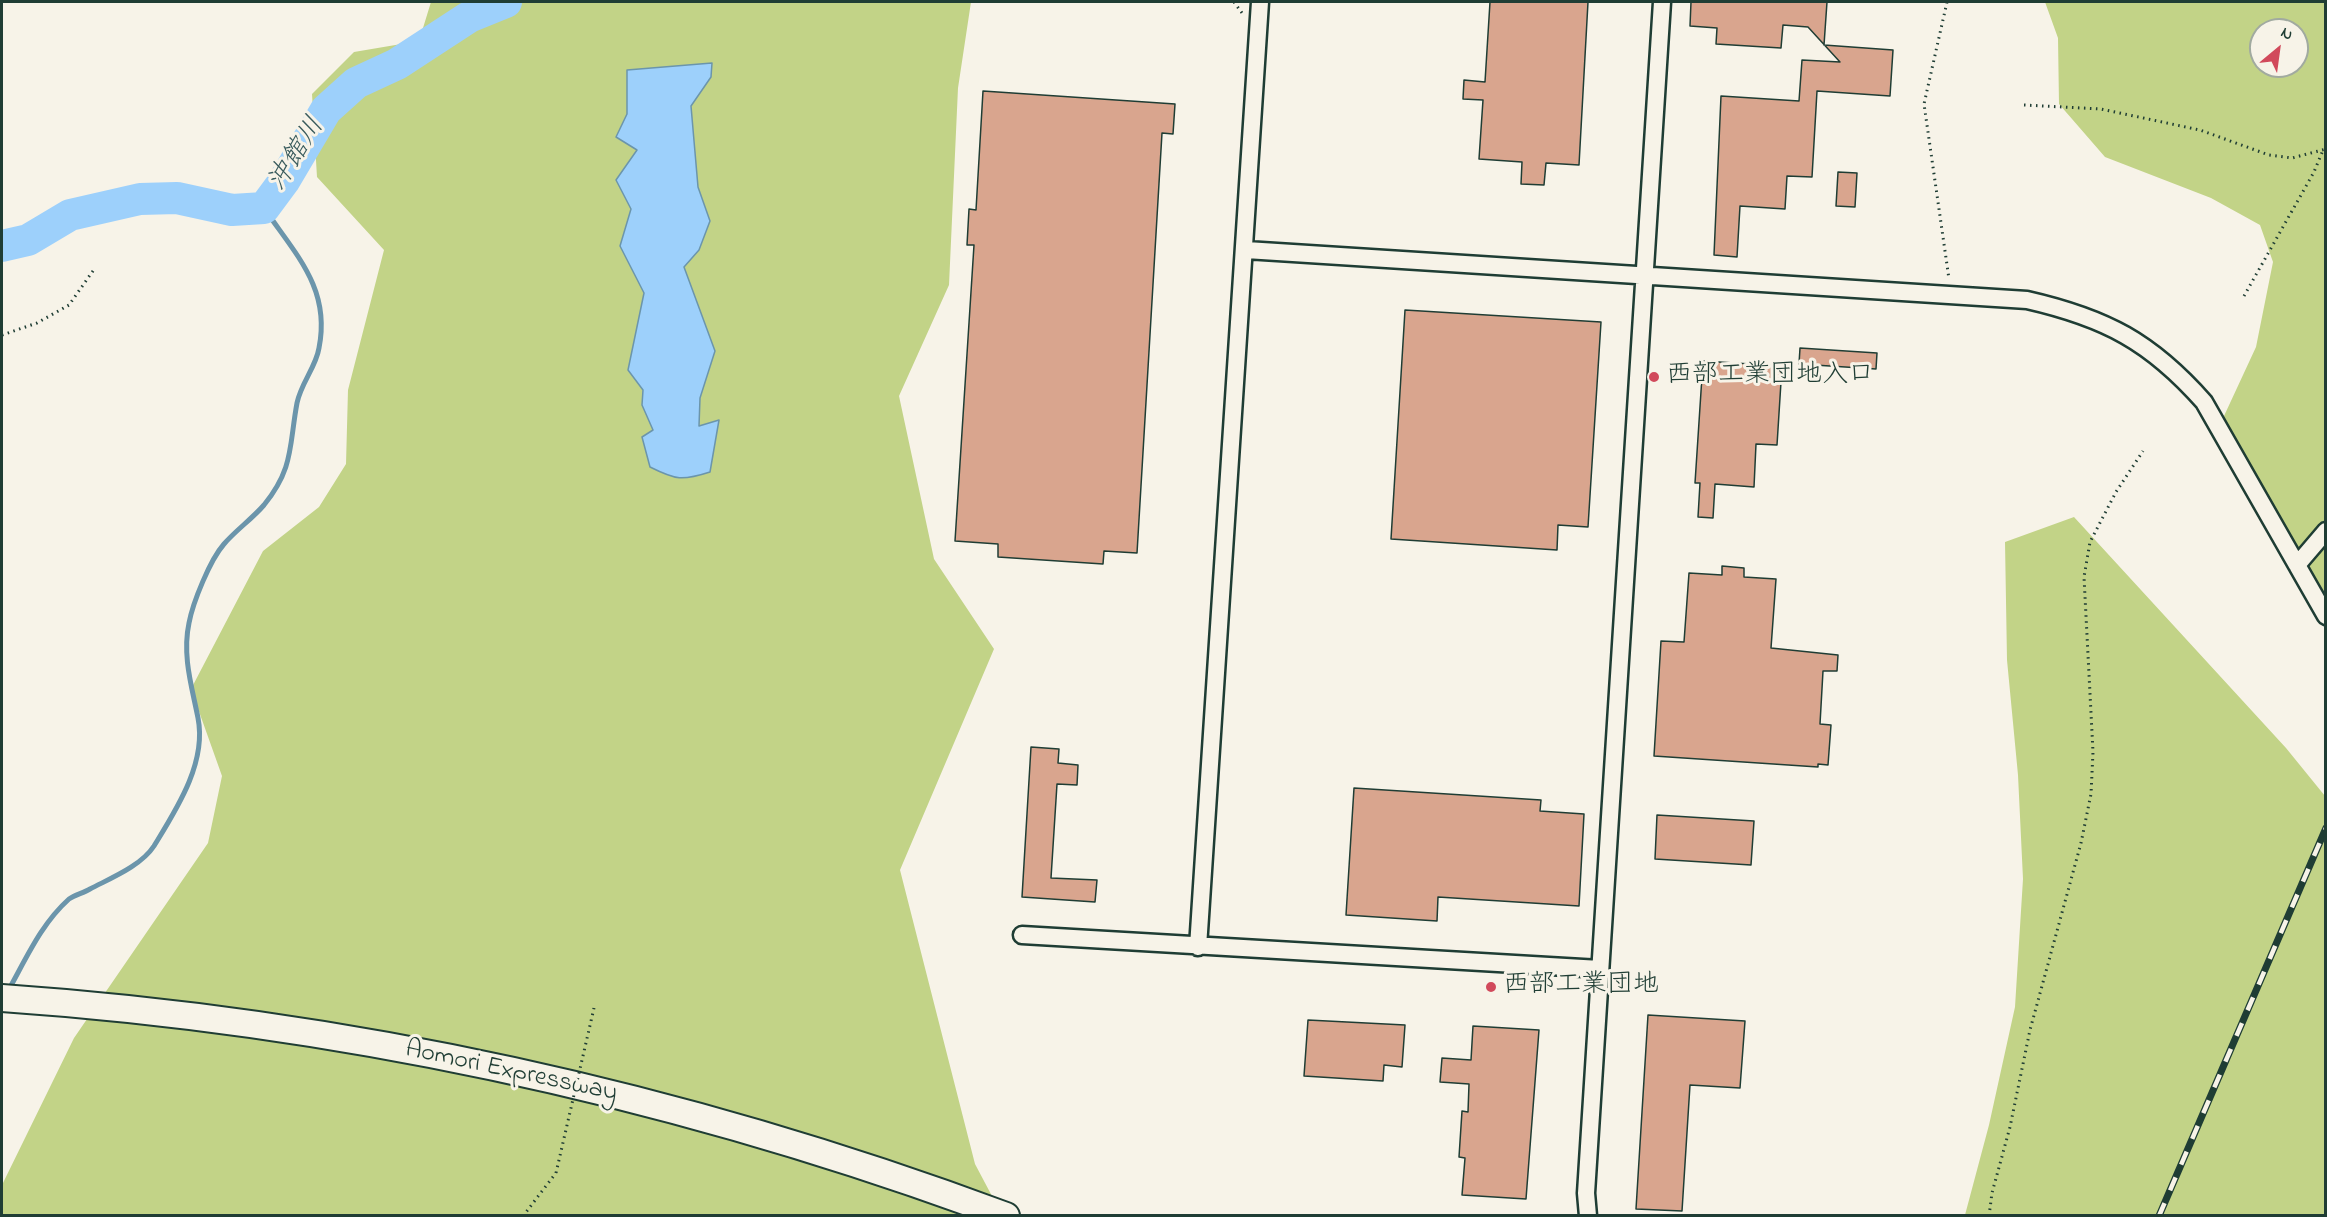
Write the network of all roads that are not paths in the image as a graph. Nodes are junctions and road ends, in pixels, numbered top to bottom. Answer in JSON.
{"nodes":[{"id":1,"x":1260,"y":2,"type":"edge"},
{"id":2,"x":1662,"y":2,"type":"edge"},
{"id":3,"x":1245,"y":250,"type":"junction"},
{"id":4,"x":1646,"y":275,"type":"junction"},
{"id":5,"x":2325,"y":531,"type":"edge"},
{"id":6,"x":2297,"y":565,"type":"junction"},
{"id":7,"x":2325,"y":616,"type":"edge"},
{"id":8,"x":1022,"y":935,"type":"dead end"},
{"id":9,"x":1198,"y":947,"type":"junction"},
{"id":10,"x":1600,"y":969,"type":"junction"},
{"id":11,"x":2,"y":999,"type":"edge"},
{"id":12,"x":1006,"y":1215,"type":"edge"},
{"id":13,"x":1588,"y":1215,"type":"edge"}],
"edges":[{"from":1,"to":3,"type":"street"},
{"from":2,"to":4,"type":"street"},
{"from":3,"to":4,"type":"street"},
{"from":3,"to":9,"type":"street"},
{"from":4,"to":6,"type":"street"},
{"from":4,"to":10,"type":"street"},
{"from":5,"to":6,"type":"street"},
{"from":6,"to":7,"type":"street"},
{"from":8,"to":9,"type":"street"},
{"from":9,"to":10,"type":"street"},
{"from":10,"to":13,"type":"street"},
{"from":11,"to":12,"type":"highway","name":"Aomori Expressway"}]}
